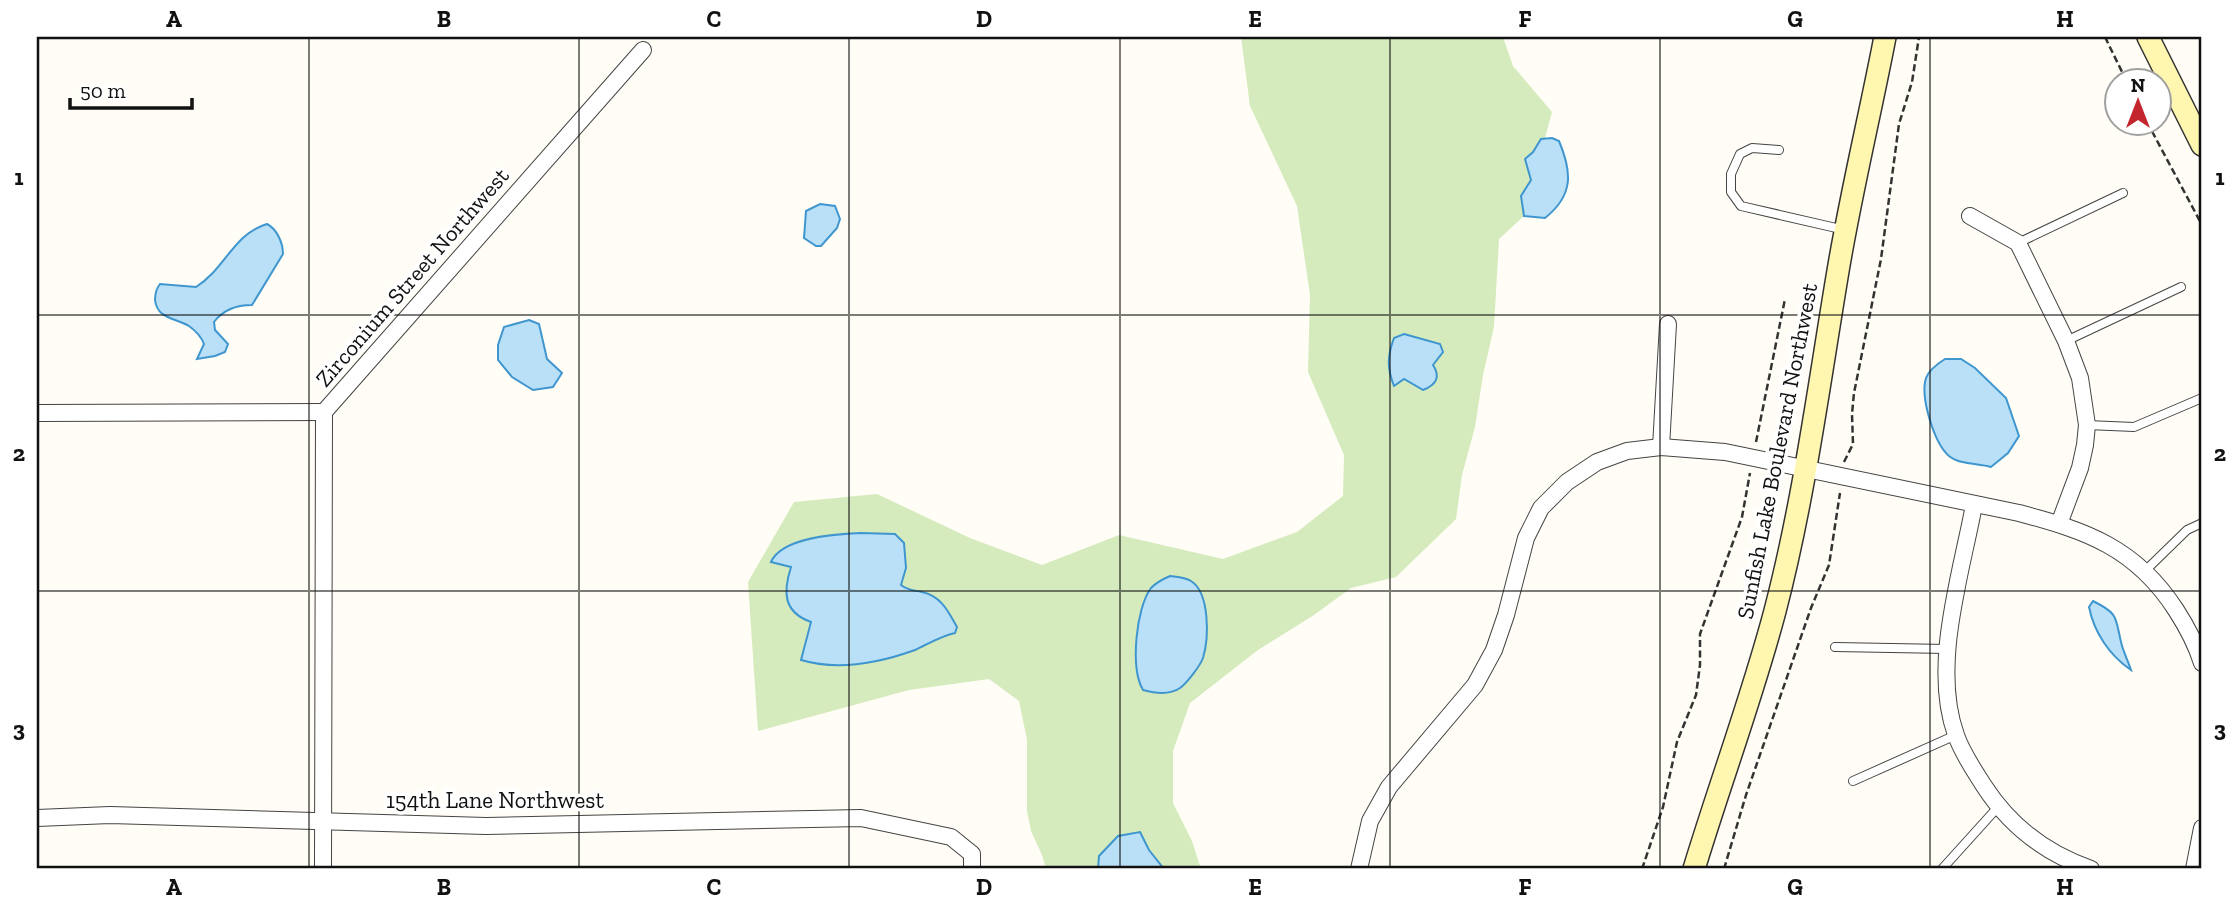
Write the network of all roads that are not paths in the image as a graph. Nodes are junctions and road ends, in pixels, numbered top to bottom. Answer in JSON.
{"nodes":[{"id":1,"x":1885,"y":37,"type":"edge"},
{"id":2,"x":2148,"y":37,"type":"edge"},
{"id":3,"x":643,"y":50,"type":"dead end"},
{"id":4,"x":2202,"y":145,"type":"edge"},
{"id":5,"x":1779,"y":150,"type":"dead end"},
{"id":6,"x":2123,"y":193,"type":"dead end"},
{"id":7,"x":1970,"y":216,"type":"dead end"},
{"id":8,"x":1845,"y":230,"type":"junction"},
{"id":9,"x":2018,"y":243,"type":"junction"},
{"id":10,"x":2181,"y":287,"type":"dead end"},
{"id":11,"x":1668,"y":324,"type":"dead end"},
{"id":12,"x":2066,"y":341,"type":"junction"},
{"id":13,"x":2202,"y":398,"type":"edge"},
{"id":14,"x":324,"y":412,"type":"junction"},
{"id":15,"x":37,"y":413,"type":"edge"},
{"id":16,"x":2087,"y":425,"type":"junction"},
{"id":17,"x":1661,"y":447,"type":"junction"},
{"id":18,"x":1804,"y":468,"type":"junction"},
{"id":19,"x":1974,"y":505,"type":"junction"},
{"id":20,"x":2202,"y":523,"type":"edge"},
{"id":21,"x":2060,"y":524,"type":"junction"},
{"id":22,"x":2146,"y":570,"type":"junction"},
{"id":23,"x":1835,"y":647,"type":"dead end"},
{"id":24,"x":1947,"y":649,"type":"junction"},
{"id":25,"x":2202,"y":663,"type":"edge"},
{"id":26,"x":1956,"y":735,"type":"junction"},
{"id":27,"x":1853,"y":781,"type":"dead end"},
{"id":28,"x":1998,"y":807,"type":"junction"},
{"id":29,"x":37,"y":818,"type":"edge"},
{"id":30,"x":323,"y":821,"type":"junction"},
{"id":31,"x":2202,"y":828,"type":"edge"},
{"id":32,"x":2066,"y":865,"type":"edge"},
{"id":33,"x":323,"y":869,"type":"edge"},
{"id":34,"x":972,"y":869,"type":"edge"},
{"id":35,"x":1359,"y":869,"type":"edge"},
{"id":36,"x":1694,"y":869,"type":"edge"},
{"id":37,"x":1942,"y":869,"type":"edge"},
{"id":38,"x":2091,"y":869,"type":"edge"},
{"id":39,"x":2194,"y":869,"type":"edge"}],
"edges":[{"from":1,"to":8,"type":"street","name":"Sunfish Lake Boulevard Northwest"},
{"from":2,"to":4,"type":"street"},
{"from":3,"to":14,"type":"street","name":"Zirconium Street Northwest"},
{"from":5,"to":8,"type":"lane"},
{"from":6,"to":9,"type":"lane"},
{"from":7,"to":9,"type":"street"},
{"from":8,"to":18,"type":"street","name":"Sunfish Lake Boulevard Northwest"},
{"from":9,"to":12,"type":"street"},
{"from":10,"to":12,"type":"lane"},
{"from":11,"to":17,"type":"street"},
{"from":12,"to":16,"type":"street"},
{"from":13,"to":16,"type":"lane"},
{"from":14,"to":15,"type":"street"},
{"from":14,"to":30,"type":"street","name":"Zirconium Street Northwest"},
{"from":16,"to":21,"type":"street"},
{"from":17,"to":18,"type":"street"},
{"from":17,"to":35,"type":"street"},
{"from":18,"to":19,"type":"street"},
{"from":18,"to":36,"type":"street","name":"Sunfish Lake Boulevard Northwest"},
{"from":19,"to":21,"type":"street"},
{"from":19,"to":24,"type":"street"},
{"from":20,"to":22,"type":"lane"},
{"from":21,"to":22,"type":"street"},
{"from":22,"to":25,"type":"street"},
{"from":23,"to":24,"type":"lane"},
{"from":24,"to":26,"type":"street"},
{"from":26,"to":27,"type":"lane"},
{"from":26,"to":28,"type":"street"},
{"from":28,"to":32,"type":"street"},
{"from":28,"to":37,"type":"lane"},
{"from":29,"to":30,"type":"street","name":"154th Lane Northwest"},
{"from":30,"to":33,"type":"street","name":"Zirconium Street Northwest"},
{"from":30,"to":34,"type":"street","name":"154th Lane Northwest"},
{"from":31,"to":39,"type":"street"},
{"from":32,"to":38,"type":"street"}]}
